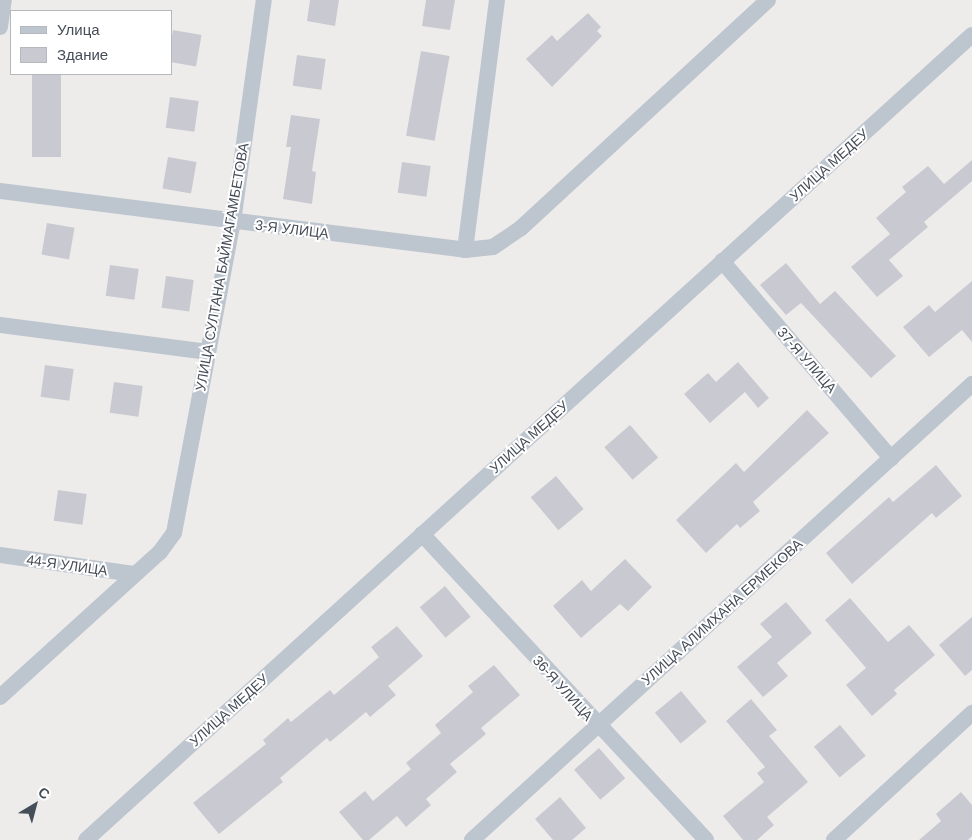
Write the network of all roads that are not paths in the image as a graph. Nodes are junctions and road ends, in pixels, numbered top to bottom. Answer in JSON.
{"nodes":[{"id":1,"x":4,"y":0,"type":"edge"},
{"id":2,"x":264,"y":0,"type":"edge"},
{"id":3,"x":497,"y":0,"type":"edge"},
{"id":4,"x":768,"y":0,"type":"edge"},
{"id":5,"x":0,"y":27,"type":"edge"},
{"id":6,"x":972,"y":34,"type":"edge"},
{"id":7,"x":0,"y":191,"type":"edge"},
{"id":8,"x":233,"y":222,"type":"junction"},
{"id":9,"x":465,"y":250,"type":"junction"},
{"id":10,"x":722,"y":262,"type":"junction"},
{"id":11,"x":0,"y":325,"type":"edge"},
{"id":12,"x":208,"y":352,"type":"junction"},
{"id":13,"x":972,"y":384,"type":"edge"},
{"id":14,"x":891,"y":458,"type":"junction"},
{"id":15,"x":422,"y":534,"type":"junction"},
{"id":16,"x":0,"y":555,"type":"edge"},
{"id":17,"x":134,"y":574,"type":"junction"},
{"id":18,"x":0,"y":697,"type":"edge"},
{"id":19,"x":972,"y":713,"type":"edge"},
{"id":20,"x":598,"y":726,"type":"junction"},
{"id":21,"x":86,"y":840,"type":"edge"},
{"id":22,"x":472,"y":840,"type":"edge"},
{"id":23,"x":706,"y":840,"type":"edge"},
{"id":24,"x":834,"y":840,"type":"edge"}],
"edges":[{"from":1,"to":5,"type":"street"},
{"from":2,"to":8,"type":"street","name":"УЛИЦА СУЛТАНА БАЙМАГАМБЕТОВА"},
{"from":3,"to":9,"type":"street"},
{"from":4,"to":9,"type":"street"},
{"from":6,"to":10,"type":"street","name":"УЛИЦА МЕДЕУ"},
{"from":7,"to":8,"type":"street","name":"3-Я УЛИЦА"},
{"from":8,"to":9,"type":"street","name":"3-Я УЛИЦА"},
{"from":8,"to":12,"type":"street","name":"УЛИЦА СУЛТАНА БАЙМАГАМБЕТОВА"},
{"from":10,"to":14,"type":"street","name":"37-Я УЛИЦА"},
{"from":10,"to":15,"type":"street","name":"УЛИЦА МЕДЕУ"},
{"from":11,"to":12,"type":"street"},
{"from":12,"to":17,"type":"street","name":"УЛИЦА СУЛТАНА БАЙМАГАМБЕТОВА"},
{"from":13,"to":14,"type":"street","name":"УЛИЦА АЛИМХАНА ЕРМЕКОВА"},
{"from":14,"to":20,"type":"street","name":"УЛИЦА АЛИМХАНА ЕРМЕКОВА"},
{"from":15,"to":20,"type":"street","name":"36-Я УЛИЦА"},
{"from":15,"to":21,"type":"street","name":"УЛИЦА МЕДЕУ"},
{"from":16,"to":17,"type":"street","name":"44-Я УЛИЦА"},
{"from":17,"to":18,"type":"street"},
{"from":19,"to":24,"type":"street"},
{"from":20,"to":22,"type":"street","name":"УЛИЦА АЛИМХАНА ЕРМЕКОВА"},
{"from":20,"to":23,"type":"street","name":"36-Я УЛИЦА"}]}
